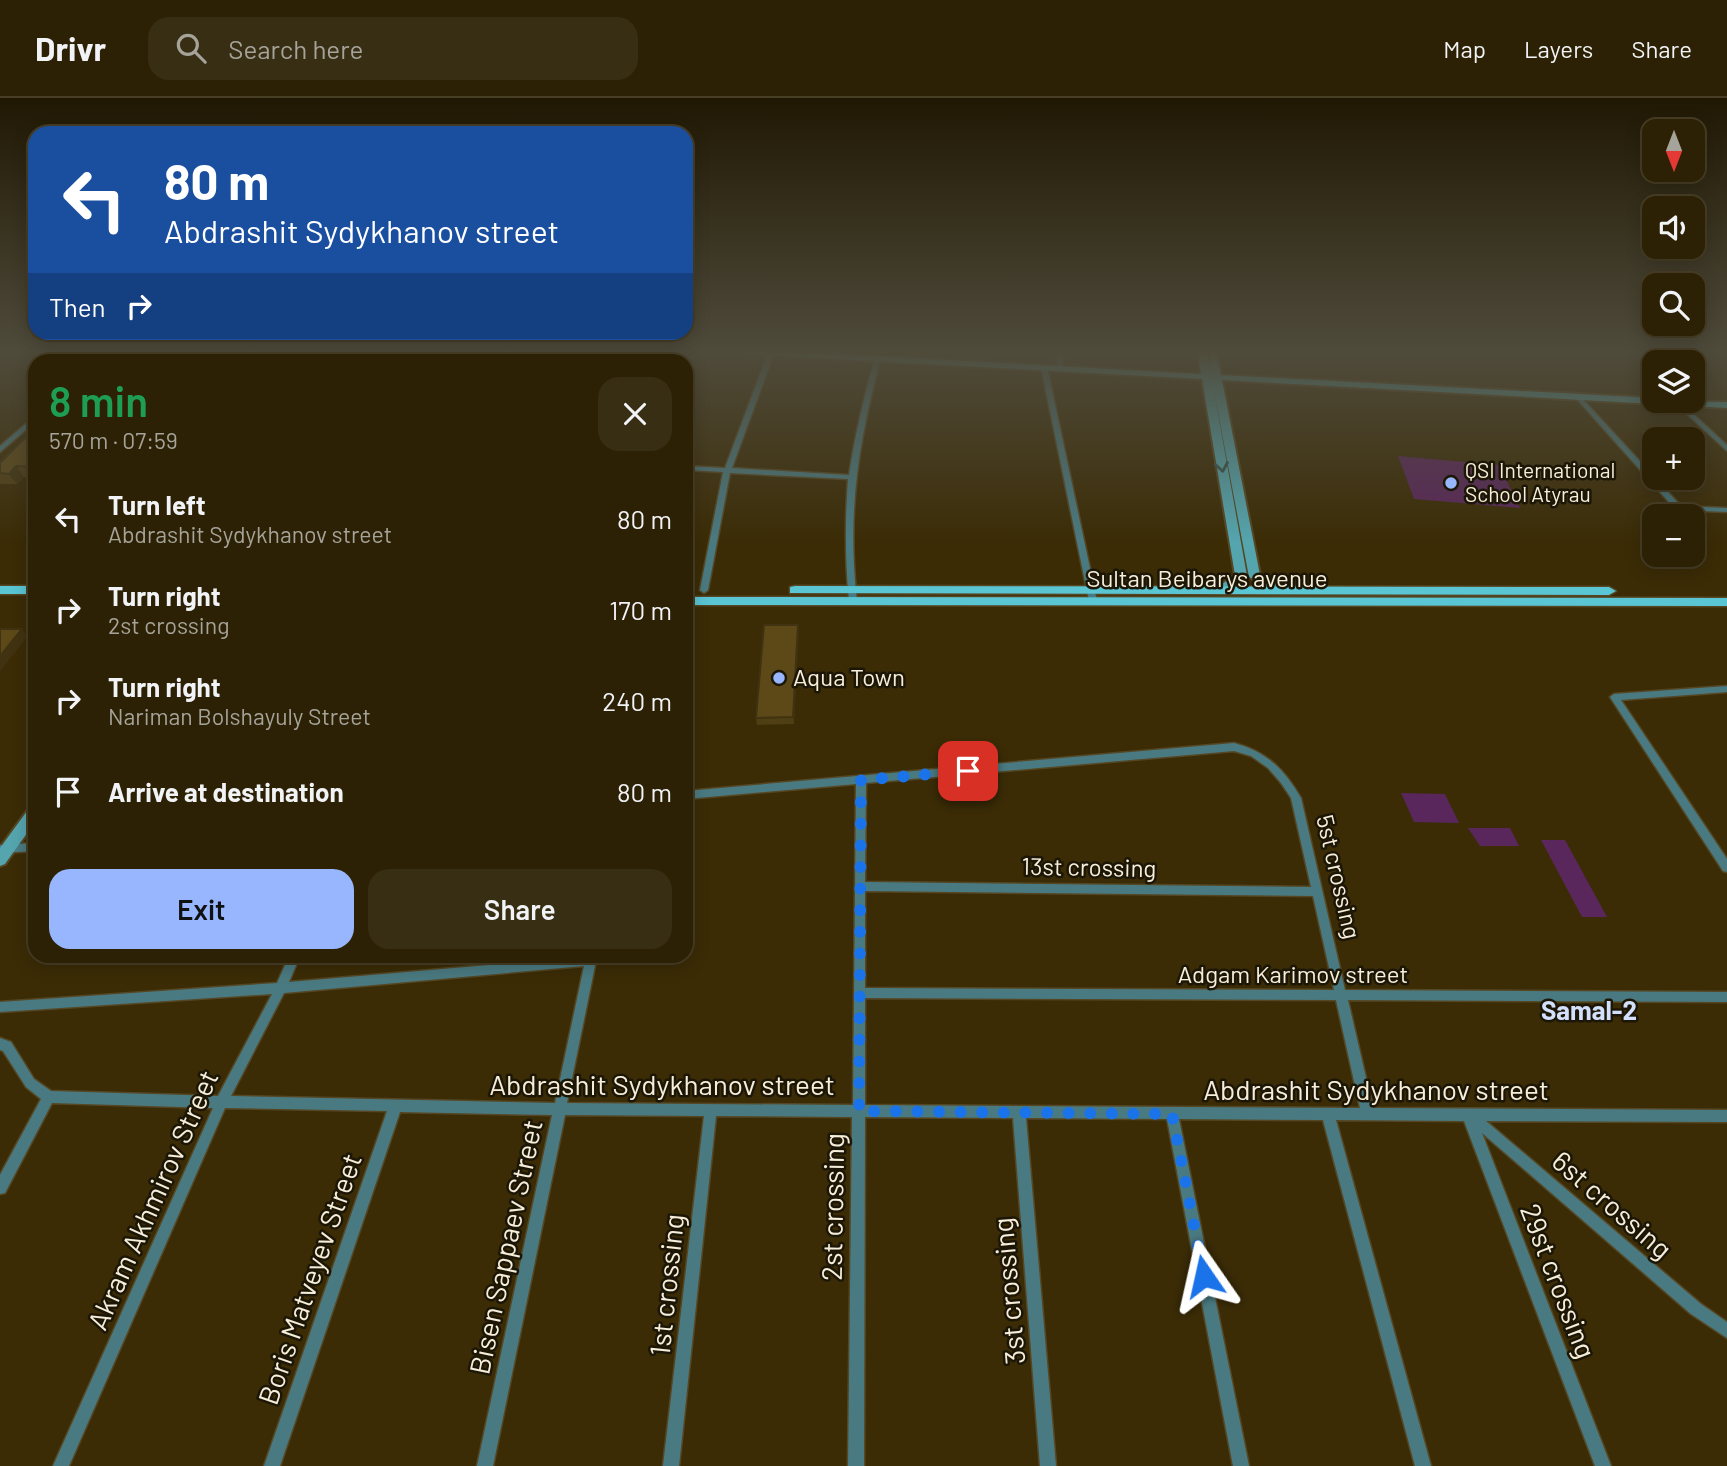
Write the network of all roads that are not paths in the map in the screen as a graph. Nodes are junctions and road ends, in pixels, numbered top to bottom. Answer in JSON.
{"nodes":[{"id":1,"x":748,"y":415,"type":"edge"},
{"id":2,"x":862,"y":415,"type":"edge"},
{"id":3,"x":1054,"y":415,"type":"edge"},
{"id":4,"x":1217,"y":415,"type":"edge"},
{"id":5,"x":1220,"y":415,"type":"edge"},
{"id":6,"x":1594,"y":415,"type":"edge"},
{"id":7,"x":1691,"y":415,"type":"edge"},
{"id":8,"x":28,"y":424,"type":"edge"},
{"id":9,"x":1727,"y":449,"type":"edge"},
{"id":10,"x":0,"y":450,"type":"edge"},
{"id":11,"x":693,"y":469,"type":"edge"},
{"id":12,"x":727,"y":471,"type":"junction"},
{"id":13,"x":850,"y":477,"type":"junction"},
{"id":14,"x":1727,"y":510,"type":"edge"},
{"id":15,"x":1223,"y":589,"type":"junction"},
{"id":16,"x":0,"y":590,"type":"edge"},
{"id":17,"x":28,"y":590,"type":"edge"},
{"id":18,"x":693,"y":590,"type":"edge"},
{"id":19,"x":704,"y":590,"type":"junction"},
{"id":20,"x":1283,"y":590,"type":"junction"},
{"id":21,"x":1727,"y":591,"type":"edge"},
{"id":22,"x":852,"y":595,"type":"junction"},
{"id":23,"x":1092,"y":595,"type":"junction"},
{"id":24,"x":0,"y":600,"type":"edge"},
{"id":25,"x":28,"y":600,"type":"edge"},
{"id":26,"x":693,"y":601,"type":"edge"},
{"id":27,"x":1727,"y":602,"type":"edge"},
{"id":28,"x":1727,"y":689,"type":"edge"},
{"id":29,"x":861,"y":780,"type":"junction"},
{"id":30,"x":693,"y":793,"type":"edge"},
{"id":31,"x":28,"y":820,"type":"edge"},
{"id":32,"x":28,"y":848,"type":"edge"},
{"id":33,"x":3,"y":853,"type":"edge"},
{"id":34,"x":1727,"y":868,"type":"edge"},
{"id":35,"x":860,"y":886,"type":"junction"},
{"id":36,"x":1318,"y":892,"type":"junction"},
{"id":37,"x":291,"y":963,"type":"edge"},
{"id":38,"x":540,"y":963,"type":"edge"},
{"id":39,"x":591,"y":963,"type":"edge"},
{"id":40,"x":281,"y":988,"type":"junction"},
{"id":41,"x":859,"y":993,"type":"junction"},
{"id":42,"x":1342,"y":997,"type":"junction"},
{"id":43,"x":1727,"y":997,"type":"edge"},
{"id":44,"x":0,"y":1007,"type":"edge"},
{"id":45,"x":0,"y":1044,"type":"edge"},
{"id":46,"x":49,"y":1097,"type":"junction"},
{"id":47,"x":221,"y":1103,"type":"junction"},
{"id":48,"x":395,"y":1107,"type":"junction"},
{"id":49,"x":560,"y":1109,"type":"junction"},
{"id":50,"x":711,"y":1110,"type":"junction"},
{"id":51,"x":859,"y":1111,"type":"junction"},
{"id":52,"x":1019,"y":1113,"type":"junction"},
{"id":53,"x":1172,"y":1114,"type":"junction"},
{"id":54,"x":1328,"y":1114,"type":"junction"},
{"id":55,"x":1368,"y":1114,"type":"junction"},
{"id":56,"x":1468,"y":1114,"type":"junction"},
{"id":57,"x":1727,"y":1116,"type":"edge"},
{"id":58,"x":0,"y":1188,"type":"edge"},
{"id":59,"x":1727,"y":1331,"type":"edge"},
{"id":60,"x":61,"y":1466,"type":"edge"},
{"id":61,"x":272,"y":1466,"type":"edge"},
{"id":62,"x":485,"y":1466,"type":"edge"},
{"id":63,"x":671,"y":1466,"type":"edge"},
{"id":64,"x":856,"y":1466,"type":"edge"},
{"id":65,"x":1048,"y":1466,"type":"edge"},
{"id":66,"x":1241,"y":1466,"type":"edge"},
{"id":67,"x":1423,"y":1466,"type":"edge"},
{"id":68,"x":1603,"y":1466,"type":"edge"}],
"edges":[{"from":1,"to":12,"type":"street"},
{"from":2,"to":13,"type":"street"},
{"from":3,"to":23,"type":"street"},
{"from":4,"to":15,"type":"street","one_way":true},
{"from":5,"to":20,"type":"street"},
{"from":6,"to":14,"type":"street"},
{"from":7,"to":9,"type":"street"},
{"from":8,"to":10,"type":"street"},
{"from":11,"to":12,"type":"street"},
{"from":12,"to":13,"type":"street"},
{"from":12,"to":19,"type":"street"},
{"from":13,"to":22,"type":"street"},
{"from":15,"to":20,"type":"main road","name":"Sultan Beibarys avenue"},
{"from":15,"to":23,"type":"main road","name":"Sultan Beibarys avenue"},
{"from":16,"to":17,"type":"main road"},
{"from":18,"to":19,"type":"main road","name":"Sultan Beibarys avenue"},
{"from":19,"to":22,"type":"main road","name":"Sultan Beibarys avenue"},
{"from":20,"to":21,"type":"main road","name":"Sultan Beibarys avenue"},
{"from":22,"to":23,"type":"main road","name":"Sultan Beibarys avenue"},
{"from":22,"to":26,"type":"main road","name":"Sultan Beibarys avenue"},
{"from":23,"to":27,"type":"main road","name":"Sultan Beibarys avenue"},
{"from":24,"to":25,"type":"main road"},
{"from":28,"to":34,"type":"street"},
{"from":29,"to":30,"type":"street"},
{"from":29,"to":35,"type":"street","name":"2st crossing"},
{"from":29,"to":36,"type":"street","name":"5st crossing"},
{"from":31,"to":33,"type":"street"},
{"from":32,"to":33,"type":"street"},
{"from":35,"to":36,"type":"street","name":"13st crossing"},
{"from":35,"to":41,"type":"street","name":"2st crossing"},
{"from":36,"to":42,"type":"street","name":"5st crossing"},
{"from":37,"to":40,"type":"street","name":"Akram Akhmirov Street"},
{"from":38,"to":40,"type":"street"},
{"from":39,"to":49,"type":"street","name":"Bisen Sappaev Street"},
{"from":40,"to":44,"type":"street"},
{"from":40,"to":47,"type":"street","name":"Akram Akhmirov Street"},
{"from":41,"to":42,"type":"street","name":"Adgam Karimov street"},
{"from":41,"to":51,"type":"street","name":"2st crossing"},
{"from":42,"to":43,"type":"street","name":"Adgam Karimov street"},
{"from":42,"to":55,"type":"street","name":"5st crossing"},
{"from":45,"to":46,"type":"street"},
{"from":46,"to":47,"type":"street","name":"Abdrashit Sydykhanov street"},
{"from":46,"to":58,"type":"street"},
{"from":47,"to":48,"type":"street","name":"Abdrashit Sydykhanov street"},
{"from":47,"to":60,"type":"street","name":"Akram Akhmirov Street"},
{"from":48,"to":49,"type":"street","name":"Abdrashit Sydykhanov street"},
{"from":48,"to":61,"type":"street","name":"Boris Matveyev Street"},
{"from":49,"to":50,"type":"street","name":"Abdrashit Sydykhanov street"},
{"from":49,"to":62,"type":"street","name":"Bisen Sappaev Street"},
{"from":50,"to":51,"type":"street","name":"Abdrashit Sydykhanov street"},
{"from":50,"to":63,"type":"street","name":"1st crossing"},
{"from":51,"to":52,"type":"street","name":"Abdrashit Sydykhanov street"},
{"from":51,"to":64,"type":"street","name":"2st crossing"},
{"from":52,"to":53,"type":"street","name":"Abdrashit Sydykhanov street"},
{"from":52,"to":65,"type":"street","name":"3st crossing"},
{"from":53,"to":54,"type":"street","name":"Abdrashit Sydykhanov street"},
{"from":53,"to":66,"type":"street"},
{"from":54,"to":55,"type":"street","name":"Abdrashit Sydykhanov street"},
{"from":54,"to":67,"type":"street"},
{"from":55,"to":56,"type":"street","name":"Abdrashit Sydykhanov street"},
{"from":56,"to":57,"type":"street","name":"Abdrashit Sydykhanov street"},
{"from":56,"to":59,"type":"street","name":"6st crossing"},
{"from":56,"to":68,"type":"street","name":"29st crossing"}]}
